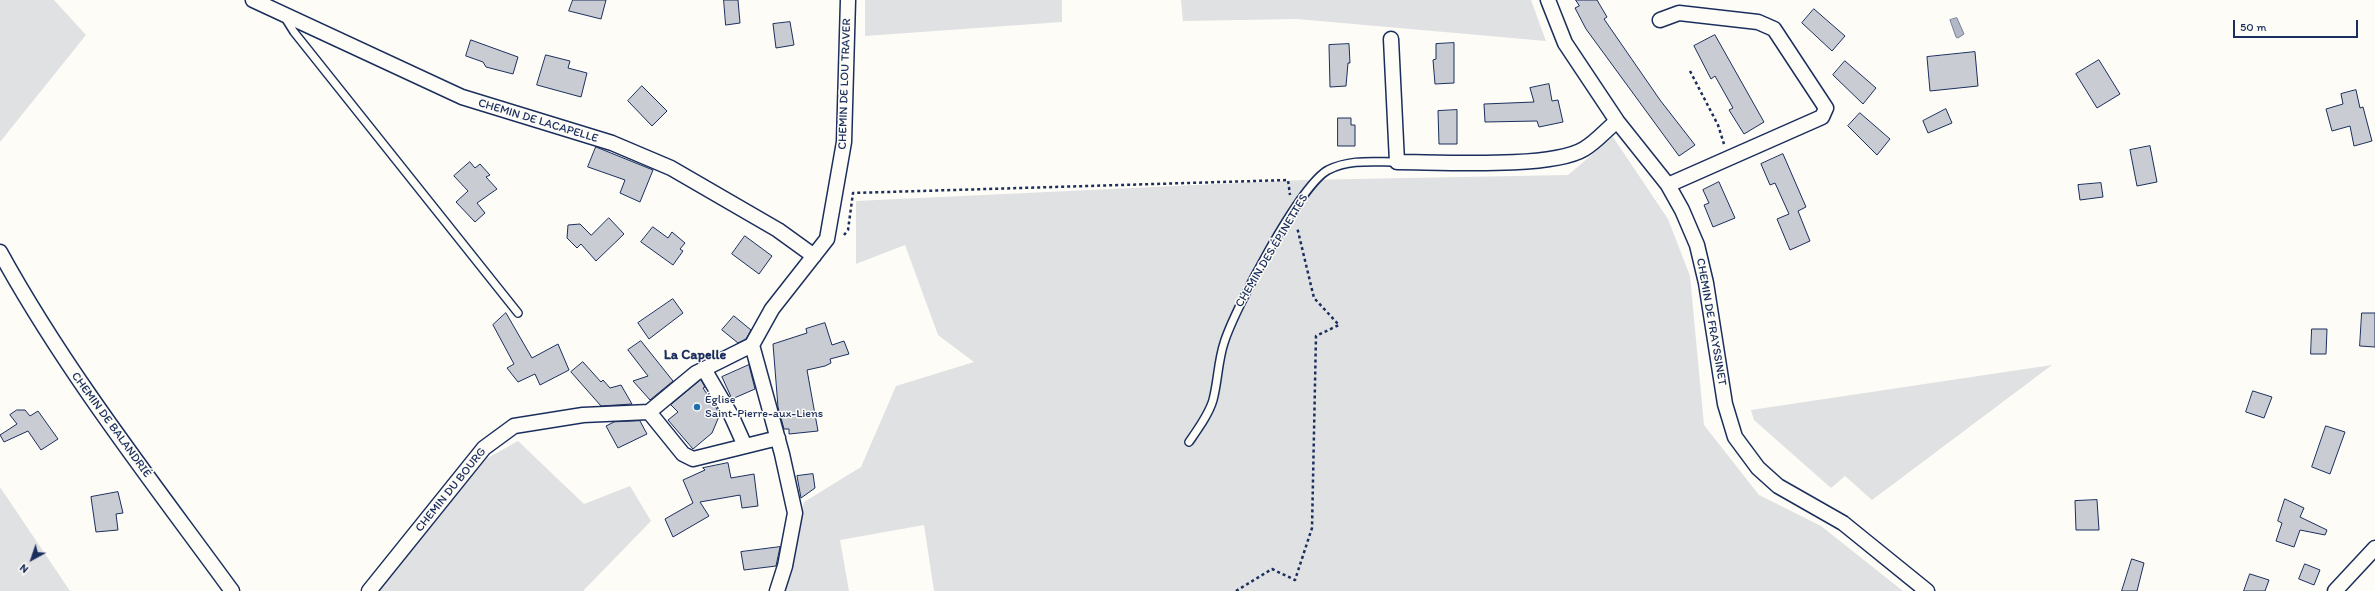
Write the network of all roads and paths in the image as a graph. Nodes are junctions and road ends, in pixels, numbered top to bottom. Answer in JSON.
{"nodes":[{"id":1,"x":253,"y":0,"type":"edge"},
{"id":2,"x":848,"y":0,"type":"edge"},
{"id":3,"x":1548,"y":0,"type":"edge"},
{"id":4,"x":283,"y":14,"type":"junction"},
{"id":5,"x":1660,"y":20,"type":"dead end"},
{"id":6,"x":1391,"y":39,"type":"dead end"},
{"id":7,"x":1690,"y":71,"type":"dead end"},
{"id":8,"x":1617,"y":121,"type":"junction"},
{"id":9,"x":1729,"y":158,"type":"junction"},
{"id":10,"x":1397,"y":162,"type":"junction"},
{"id":11,"x":1668,"y":185,"type":"junction"},
{"id":12,"x":1293,"y":211,"type":"junction"},
{"id":13,"x":841,"y":238,"type":"dead end"},
{"id":14,"x":0,"y":252,"type":"edge"},
{"id":15,"x":814,"y":256,"type":"junction"},
{"id":16,"x":518,"y":312,"type":"dead end"},
{"id":17,"x":752,"y":345,"type":"junction"},
{"id":18,"x":704,"y":369,"type":"junction"},
{"id":19,"x":652,"y":405,"type":"junction"},
{"id":20,"x":778,"y":438,"type":"junction"},
{"id":21,"x":1189,"y":442,"type":"dead end"},
{"id":22,"x":745,"y":446,"type":"junction"},
{"id":23,"x":2375,"y":548,"type":"edge"},
{"id":24,"x":232,"y":591,"type":"edge"},
{"id":25,"x":369,"y":591,"type":"edge"},
{"id":26,"x":777,"y":591,"type":"edge"},
{"id":27,"x":1236,"y":591,"type":"edge"},
{"id":28,"x":1927,"y":591,"type":"edge"},
{"id":29,"x":2335,"y":591,"type":"edge"}],
"edges":[{"from":1,"to":4,"type":"street","name":"CHEMIN DE LACAPELLE"},
{"from":2,"to":15,"type":"street","name":"CHEMIN DE LOU TRAVER"},
{"from":3,"to":8,"type":"street","name":"CHEMIN DE FRAYSSINET"},
{"from":4,"to":15,"type":"street","name":"CHEMIN DE LACAPELLE"},
{"from":4,"to":16,"type":"lane"},
{"from":5,"to":9,"type":"street"},
{"from":6,"to":10,"type":"street"},
{"from":7,"to":9,"type":"path"},
{"from":8,"to":10,"type":"street","name":"CHEMIN DES ÉPINETTES"},
{"from":8,"to":11,"type":"street","name":"CHEMIN DE FRAYSSINET"},
{"from":9,"to":11,"type":"street"},
{"from":10,"to":12,"type":"lane","name":"CHEMIN DES ÉPINETTES"},
{"from":11,"to":28,"type":"street","name":"CHEMIN DE FRAYSSINET"},
{"from":12,"to":13,"type":"path"},
{"from":12,"to":21,"type":"lane","name":"CHEMIN DES ÉPINETTES"},
{"from":12,"to":27,"type":"path"},
{"from":14,"to":24,"type":"street","name":"CHEMIN DE BALANDRIÉ"},
{"from":15,"to":17,"type":"street","name":"CHEMIN DE LOU TRAVER"},
{"from":17,"to":18,"type":"street"},
{"from":17,"to":20,"type":"street"},
{"from":18,"to":19,"type":"street"},
{"from":18,"to":22,"type":"street"},
{"from":19,"to":22,"type":"street"},
{"from":19,"to":25,"type":"street","name":"CHEMIN DU BOURG"},
{"from":20,"to":22,"type":"street"},
{"from":20,"to":26,"type":"street"},
{"from":23,"to":29,"type":"street"}]}
